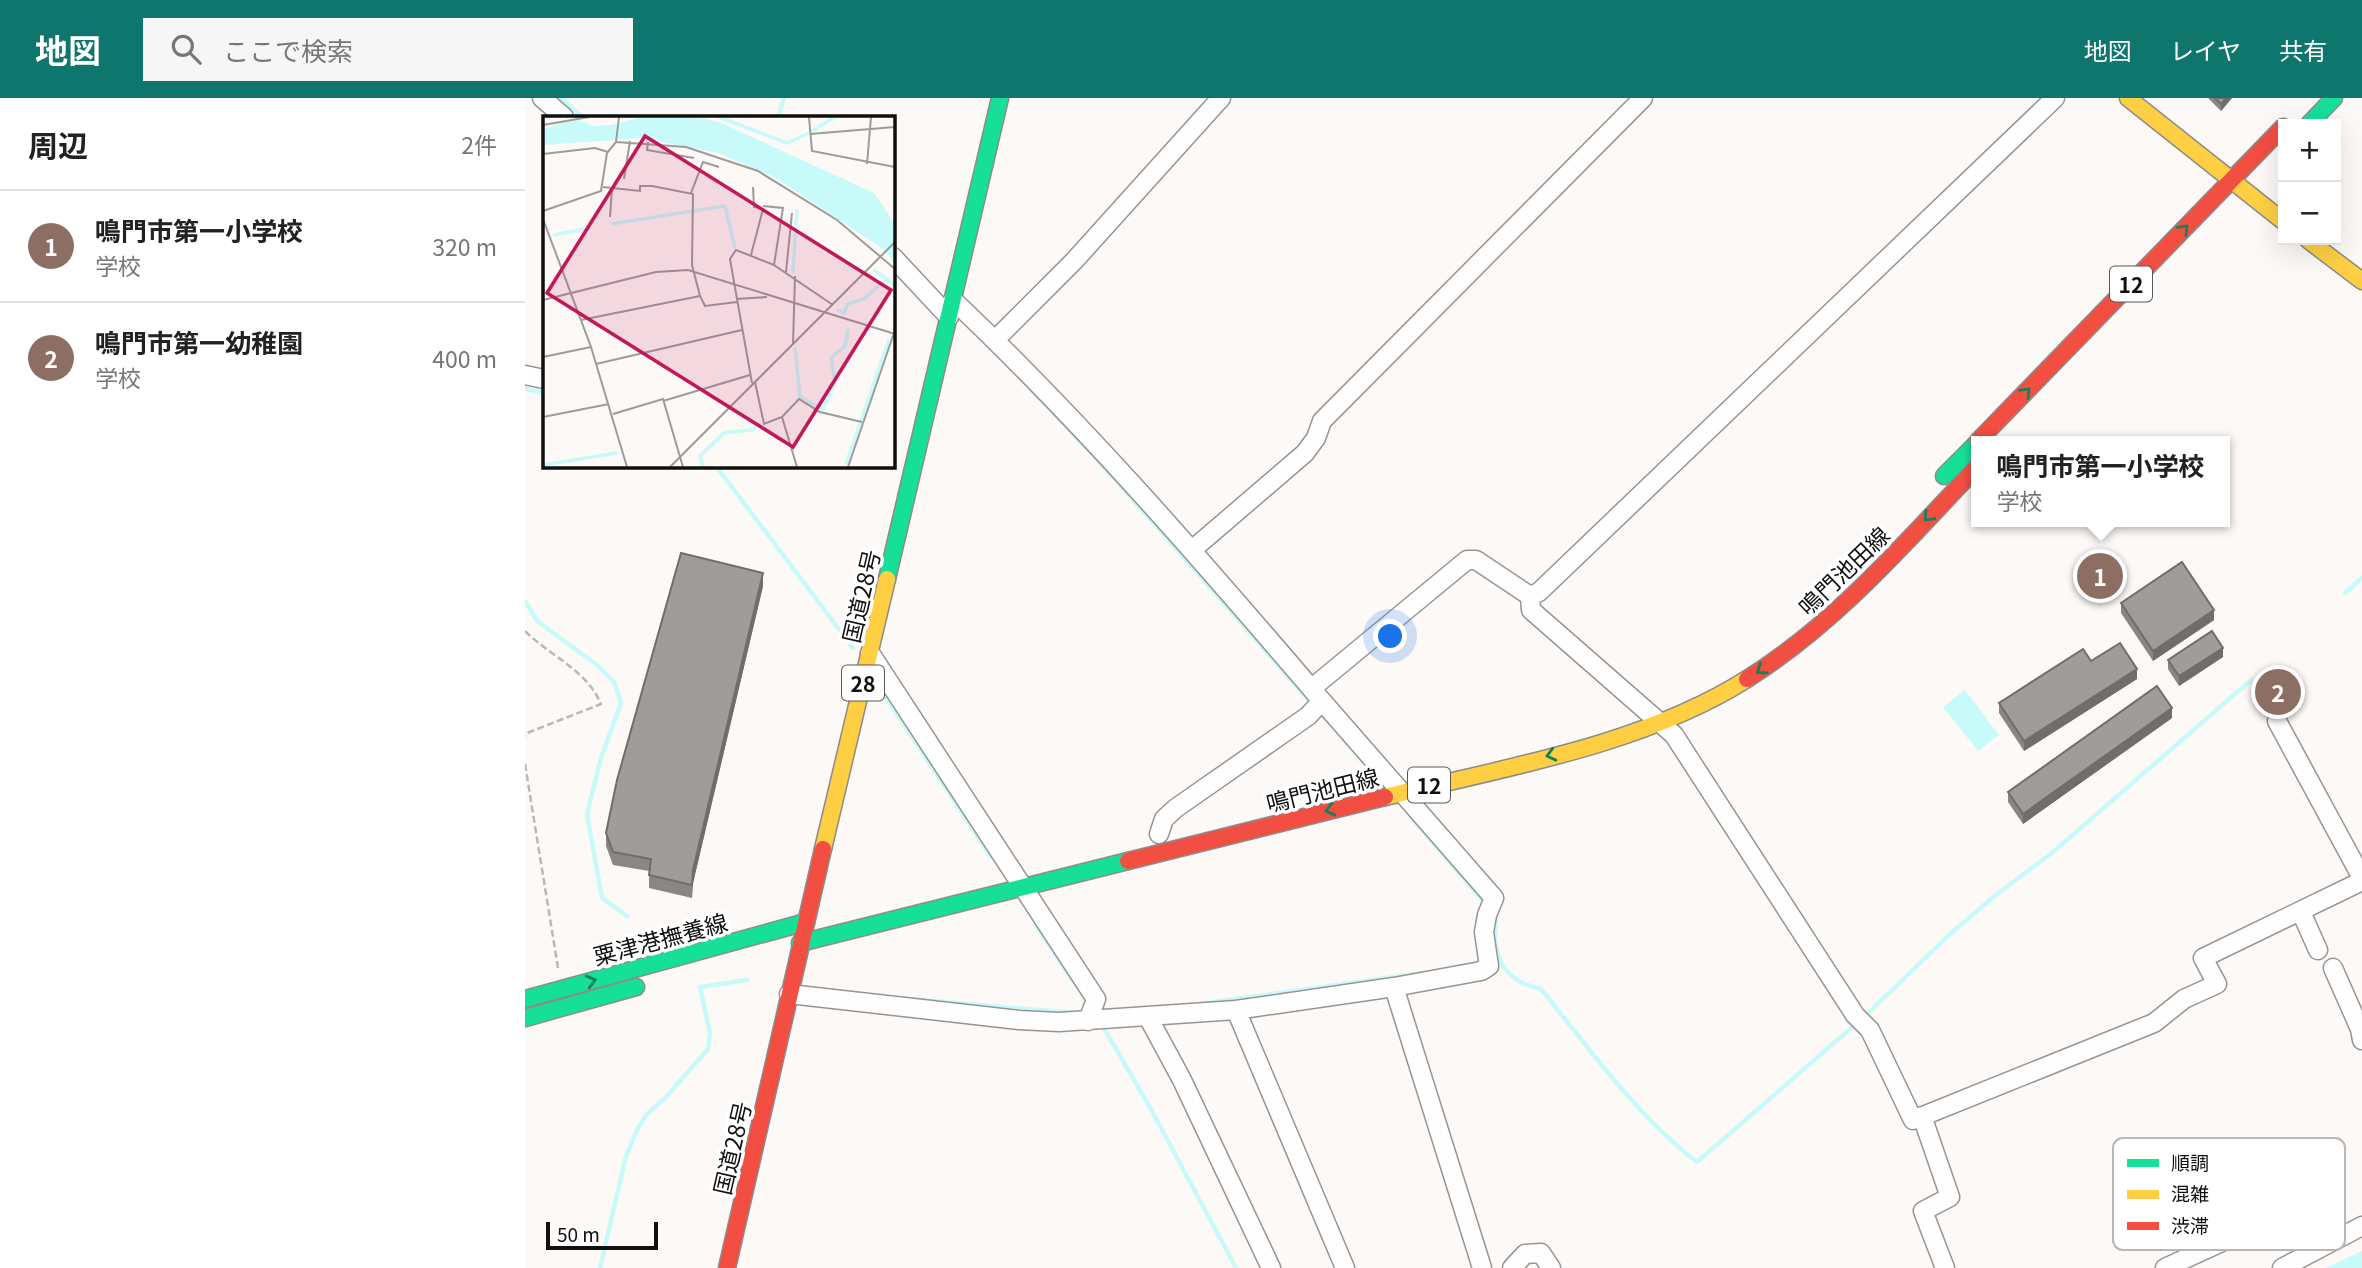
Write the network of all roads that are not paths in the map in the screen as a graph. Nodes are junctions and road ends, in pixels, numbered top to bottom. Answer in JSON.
{"nodes":[{"id":1,"x":542,"y":98,"type":"edge"},
{"id":2,"x":999,"y":98,"type":"edge"},
{"id":3,"x":1221,"y":98,"type":"edge"},
{"id":4,"x":1643,"y":98,"type":"edge"},
{"id":5,"x":2055,"y":98,"type":"edge"},
{"id":6,"x":2127,"y":98,"type":"edge"},
{"id":7,"x":2334,"y":98,"type":"edge"},
{"id":8,"x":563,"y":116,"type":"edge"},
{"id":9,"x":2314,"y":119,"type":"edge"},
{"id":10,"x":2278,"y":135,"type":"edge"},
{"id":11,"x":2259,"y":175,"type":"dead end"},
{"id":12,"x":2236,"y":191,"type":"junction"},
{"id":13,"x":2278,"y":218,"type":"edge"},
{"id":14,"x":2315,"y":245,"type":"edge"},
{"id":15,"x":894,"y":258,"type":"edge"},
{"id":16,"x":2362,"y":281,"type":"edge"},
{"id":17,"x":951,"y":309,"type":"junction"},
{"id":18,"x":1000,"y":344,"type":"junction"},
{"id":19,"x":525,"y":375,"type":"edge"},
{"id":20,"x":543,"y":379,"type":"edge"},
{"id":21,"x":1983,"y":436,"type":"edge"},
{"id":22,"x":1971,"y":448,"type":"edge"},
{"id":23,"x":1971,"y":473,"type":"edge"},
{"id":24,"x":1930,"y":491,"type":"dead end"},
{"id":25,"x":1192,"y":550,"type":"junction"},
{"id":26,"x":1530,"y":596,"type":"junction"},
{"id":27,"x":870,"y":653,"type":"junction"},
{"id":28,"x":1315,"y":702,"type":"junction"},
{"id":29,"x":1655,"y":712,"type":"junction"},
{"id":30,"x":1622,"y":718,"type":"dead end"},
{"id":31,"x":2277,"y":721,"type":"dead end"},
{"id":32,"x":1401,"y":792,"type":"junction"},
{"id":33,"x":1159,"y":834,"type":"dead end"},
{"id":34,"x":2362,"y":880,"type":"edge"},
{"id":35,"x":1022,"y":887,"type":"junction"},
{"id":36,"x":2301,"y":912,"type":"junction"},
{"id":37,"x":813,"y":921,"type":"junction"},
{"id":38,"x":793,"y":944,"type":"junction"},
{"id":39,"x":2318,"y":950,"type":"dead end"},
{"id":40,"x":2333,"y":968,"type":"dead end"},
{"id":41,"x":656,"y":982,"type":"dead end"},
{"id":42,"x":1394,"y":987,"type":"junction"},
{"id":43,"x":789,"y":994,"type":"junction"},
{"id":44,"x":525,"y":999,"type":"edge"},
{"id":45,"x":1236,"y":1010,"type":"junction"},
{"id":46,"x":1148,"y":1017,"type":"junction"},
{"id":47,"x":525,"y":1018,"type":"edge"},
{"id":48,"x":1089,"y":1020,"type":"junction"},
{"id":49,"x":2362,"y":1040,"type":"edge"},
{"id":50,"x":1922,"y":1116,"type":"junction"},
{"id":51,"x":2362,"y":1226,"type":"edge"},
{"id":52,"x":2345,"y":1235,"type":"edge"},
{"id":53,"x":2204,"y":1250,"type":"edge"},
{"id":54,"x":2316,"y":1250,"type":"edge"},
{"id":55,"x":727,"y":1268,"type":"edge"},
{"id":56,"x":1271,"y":1268,"type":"edge"},
{"id":57,"x":1345,"y":1268,"type":"edge"},
{"id":58,"x":1482,"y":1268,"type":"edge"},
{"id":59,"x":1512,"y":1268,"type":"edge"},
{"id":60,"x":1551,"y":1268,"type":"edge"},
{"id":61,"x":1945,"y":1268,"type":"edge"},
{"id":62,"x":2165,"y":1268,"type":"edge"},
{"id":63,"x":2282,"y":1268,"type":"edge"}],
"edges":[{"from":1,"to":8,"type":"street"},
{"from":2,"to":17,"type":"main road","name":"国道28号","number":"28"},
{"from":3,"to":18,"type":"street"},
{"from":4,"to":25,"type":"street"},
{"from":5,"to":26,"type":"street"},
{"from":6,"to":12,"type":"main road"},
{"from":7,"to":9,"type":"main road"},
{"from":10,"to":12,"type":"main road","number":"12"},
{"from":11,"to":12,"type":"main road","number":"12"},
{"from":12,"to":13,"type":"main road"},
{"from":21,"to":12,"type":"main road","number":"12","one_way":true},
{"from":14,"to":16,"type":"main road"},
{"from":15,"to":17,"type":"street"},
{"from":17,"to":18,"type":"street"},
{"from":17,"to":27,"type":"main road","name":"国道28号","number":"28"},
{"from":18,"to":25,"type":"street"},
{"from":19,"to":20,"type":"street"},
{"from":22,"to":24,"type":"main road","number":"12"},
{"from":23,"to":29,"type":"main road","name":"鳴門池田線","number":"12","one_way":true},
{"from":25,"to":28,"type":"street"},
{"from":26,"to":28,"type":"street"},
{"from":26,"to":29,"type":"street"},
{"from":27,"to":35,"type":"street"},
{"from":27,"to":37,"type":"main road","name":"国道28号","number":"28"},
{"from":28,"to":32,"type":"street"},
{"from":28,"to":33,"type":"street"},
{"from":29,"to":30,"type":"main road","name":"鳴門池田線","number":"12"},
{"from":29,"to":32,"type":"main road","name":"鳴門池田線","number":"12","one_way":true},
{"from":29,"to":50,"type":"street"},
{"from":31,"to":34,"type":"street"},
{"from":32,"to":35,"type":"main road","name":"鳴門池田線","number":"12","one_way":true},
{"from":32,"to":42,"type":"street"},
{"from":34,"to":36,"type":"street"},
{"from":35,"to":38,"type":"main road","name":"鳴門池田線","number":"12"},
{"from":35,"to":48,"type":"street"},
{"from":36,"to":39,"type":"street"},
{"from":36,"to":50,"type":"street"},
{"from":37,"to":38,"type":"main road","name":"国道28号","number":"28"},
{"from":44,"to":37,"type":"main road","name":"粟津港撫養線","one_way":true},
{"from":38,"to":43,"type":"main road","name":"国道28号","number":"28"},
{"from":40,"to":49,"type":"street"},
{"from":41,"to":47,"type":"main road","name":"粟津港撫養線"},
{"from":42,"to":45,"type":"street"},
{"from":42,"to":58,"type":"street"},
{"from":43,"to":48,"type":"street"},
{"from":43,"to":55,"type":"main road","name":"国道28号","number":"28"},
{"from":45,"to":46,"type":"street"},
{"from":45,"to":57,"type":"street"},
{"from":46,"to":48,"type":"street"},
{"from":46,"to":56,"type":"street"},
{"from":50,"to":61,"type":"street"},
{"from":51,"to":52,"type":"street"},
{"from":53,"to":62,"type":"street"},
{"from":54,"to":63,"type":"street"},
{"from":59,"to":60,"type":"street"}]}
